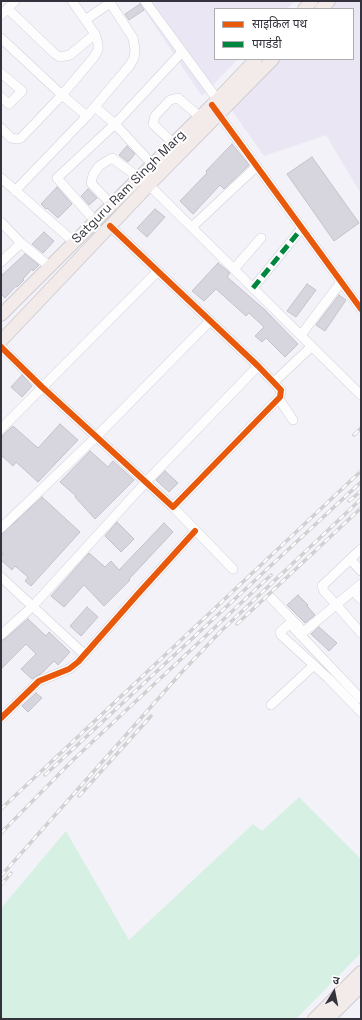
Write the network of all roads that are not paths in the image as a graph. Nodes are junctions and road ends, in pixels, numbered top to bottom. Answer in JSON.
{"nodes":[{"id":1,"x":15,"y":1,"type":"edge"},
{"id":2,"x":72,"y":1,"type":"edge"},
{"id":3,"x":145,"y":1,"type":"edge"},
{"id":4,"x":109,"y":2,"type":"edge"},
{"id":5,"x":4,"y":12,"type":"edge"},
{"id":6,"x":85,"y":20,"type":"junction"},
{"id":7,"x":95,"y":34,"type":"junction"},
{"id":8,"x":1,"y":38,"type":"edge"},
{"id":9,"x":182,"y":52,"type":"junction"},
{"id":10,"x":255,"y":60,"type":"edge"},
{"id":11,"x":272,"y":60,"type":"edge"},
{"id":12,"x":1,"y":73,"type":"edge"},
{"id":13,"x":62,"y":95,"type":"junction"},
{"id":14,"x":1,"y":97,"type":"edge"},
{"id":15,"x":214,"y":102,"type":"junction"},
{"id":16,"x":95,"y":107,"type":"junction"},
{"id":17,"x":220,"y":115,"type":"junction"},
{"id":18,"x":87,"y":116,"type":"junction"},
{"id":19,"x":200,"y":117,"type":"junction"},
{"id":20,"x":115,"y":124,"type":"junction"},
{"id":21,"x":1,"y":128,"type":"edge"},
{"id":22,"x":173,"y":143,"type":"junction"},
{"id":23,"x":152,"y":164,"type":"junction"},
{"id":24,"x":257,"y":166,"type":"junction"},
{"id":25,"x":139,"y":177,"type":"junction"},
{"id":26,"x":2,"y":180,"type":"edge"},
{"id":27,"x":149,"y":185,"type":"junction"},
{"id":28,"x":15,"y":191,"type":"junction"},
{"id":29,"x":112,"y":204,"type":"junction"},
{"id":30,"x":95,"y":221,"type":"junction"},
{"id":31,"x":1,"y":222,"type":"edge"},
{"id":32,"x":110,"y":226,"type":"junction"},
{"id":33,"x":192,"y":227,"type":"junction"},
{"id":34,"x":302,"y":228,"type":"junction"},
{"id":35,"x":262,"y":238,"type":"dead end"},
{"id":36,"x":21,"y":242,"type":"junction"},
{"id":37,"x":74,"y":242,"type":"junction"},
{"id":38,"x":1,"y":262,"type":"edge"},
{"id":39,"x":49,"y":266,"type":"junction"},
{"id":40,"x":234,"y":269,"type":"junction"},
{"id":41,"x":157,"y":272,"type":"junction"},
{"id":42,"x":342,"y":282,"type":"junction"},
{"id":43,"x":254,"y":288,"type":"junction"},
{"id":44,"x":361,"y":309,"type":"edge"},
{"id":45,"x":1,"y":315,"type":"edge"},
{"id":46,"x":210,"y":321,"type":"junction"},
{"id":47,"x":302,"y":335,"type":"junction"},
{"id":48,"x":1,"y":341,"type":"edge"},
{"id":49,"x":312,"y":346,"type":"junction"},
{"id":50,"x":1,"y":347,"type":"edge"},
{"id":51,"x":258,"y":366,"type":"junction"},
{"id":52,"x":274,"y":382,"type":"junction"},
{"id":53,"x":42,"y":387,"type":"junction"},
{"id":54,"x":361,"y":395,"type":"edge"},
{"id":55,"x":279,"y":399,"type":"junction"},
{"id":56,"x":293,"y":420,"type":"dead end"},
{"id":57,"x":1,"y":429,"type":"edge"},
{"id":58,"x":96,"y":437,"type":"junction"},
{"id":59,"x":145,"y":483,"type":"junction"},
{"id":60,"x":173,"y":507,"type":"junction"},
{"id":61,"x":1,"y":528,"type":"edge"},
{"id":62,"x":196,"y":532,"type":"junction"},
{"id":63,"x":361,"y":548,"type":"edge"},
{"id":64,"x":350,"y":559,"type":"junction"},
{"id":65,"x":233,"y":570,"type":"dead end"},
{"id":66,"x":361,"y":571,"type":"edge"},
{"id":67,"x":1,"y":577,"type":"edge"},
{"id":68,"x":361,"y":584,"type":"edge"},
{"id":69,"x":353,"y":591,"type":"junction"},
{"id":70,"x":271,"y":598,"type":"dead end"},
{"id":71,"x":361,"y":599,"type":"edge"},
{"id":72,"x":336,"y":605,"type":"junction"},
{"id":73,"x":32,"y":607,"type":"junction"},
{"id":74,"x":361,"y":633,"type":"edge"},
{"id":75,"x":302,"y":634,"type":"junction"},
{"id":76,"x":1,"y":636,"type":"edge"},
{"id":77,"x":85,"y":654,"type":"junction"},
{"id":78,"x":314,"y":665,"type":"junction"},
{"id":79,"x":361,"y":699,"type":"edge"},
{"id":80,"x":271,"y":705,"type":"dead end"},
{"id":81,"x":361,"y":711,"type":"edge"},
{"id":82,"x":1,"y":718,"type":"edge"},
{"id":83,"x":361,"y":972,"type":"edge"},
{"id":84,"x":361,"y":986,"type":"edge"},
{"id":85,"x":314,"y":1019,"type":"edge"},
{"id":86,"x":328,"y":1019,"type":"edge"}],
"edges":[{"from":1,"to":5,"type":"street"},
{"from":2,"to":6,"type":"street"},
{"from":3,"to":9,"type":"street"},
{"from":4,"to":6,"type":"street"},
{"from":4,"to":16,"type":"street"},
{"from":5,"to":7,"type":"street"},
{"from":6,"to":7,"type":"street"},
{"from":7,"to":13,"type":"street"},
{"from":8,"to":13,"type":"street"},
{"from":9,"to":15,"type":"street"},
{"from":9,"to":20,"type":"street"},
{"from":10,"to":15,"type":"main road","name":"Satguru Ram Singh Marg"},
{"from":11,"to":17,"type":"main road","name":"Satguru Ram Singh Marg"},
{"from":12,"to":14,"type":"street"},
{"from":13,"to":18,"type":"street"},
{"from":13,"to":21,"type":"street"},
{"from":15,"to":17,"type":"street"},
{"from":15,"to":19,"type":"main road","name":"Satguru Ram Singh Marg"},
{"from":16,"to":18,"type":"street"},
{"from":16,"to":20,"type":"street"},
{"from":17,"to":24,"type":"street"},
{"from":17,"to":27,"type":"main road","name":"Satguru Ram Singh Marg"},
{"from":18,"to":28,"type":"street"},
{"from":19,"to":22,"type":"main road","name":"Satguru Ram Singh Marg"},
{"from":19,"to":22,"type":"street"},
{"from":20,"to":23,"type":"street"},
{"from":20,"to":30,"type":"street"},
{"from":22,"to":23,"type":"main road","name":"Satguru Ram Singh Marg"},
{"from":23,"to":25,"type":"main road","name":"Satguru Ram Singh Marg"},
{"from":24,"to":33,"type":"street"},
{"from":24,"to":34,"type":"street"},
{"from":25,"to":27,"type":"street"},
{"from":25,"to":29,"type":"main road","name":"Satguru Ram Singh Marg"},
{"from":25,"to":29,"type":"street"},
{"from":26,"to":28,"type":"street"},
{"from":27,"to":32,"type":"main road","name":"Satguru Ram Singh Marg"},
{"from":27,"to":33,"type":"street"},
{"from":28,"to":37,"type":"street"},
{"from":29,"to":30,"type":"main road","name":"Satguru Ram Singh Marg"},
{"from":30,"to":37,"type":"main road","name":"Satguru Ram Singh Marg"},
{"from":31,"to":36,"type":"street"},
{"from":32,"to":41,"type":"street"},
{"from":32,"to":48,"type":"main road","name":"Satguru Ram Singh Marg"},
{"from":33,"to":40,"type":"street"},
{"from":34,"to":42,"type":"street"},
{"from":34,"to":43,"type":"street"},
{"from":35,"to":40,"type":"street"},
{"from":36,"to":38,"type":"street"},
{"from":36,"to":39,"type":"street"},
{"from":37,"to":39,"type":"main road","name":"Satguru Ram Singh Marg"},
{"from":39,"to":45,"type":"main road","name":"Satguru Ram Singh Marg"},
{"from":40,"to":43,"type":"street"},
{"from":41,"to":46,"type":"street"},
{"from":41,"to":53,"type":"street"},
{"from":42,"to":44,"type":"street"},
{"from":42,"to":47,"type":"street"},
{"from":43,"to":47,"type":"street"},
{"from":46,"to":51,"type":"street"},
{"from":46,"to":58,"type":"street"},
{"from":47,"to":49,"type":"street"},
{"from":49,"to":52,"type":"street"},
{"from":49,"to":54,"type":"street"},
{"from":50,"to":53,"type":"street"},
{"from":51,"to":52,"type":"street"},
{"from":51,"to":59,"type":"street"},
{"from":52,"to":55,"type":"street"},
{"from":53,"to":57,"type":"street"},
{"from":53,"to":58,"type":"street"},
{"from":55,"to":56,"type":"street"},
{"from":55,"to":60,"type":"street"},
{"from":58,"to":59,"type":"street"},
{"from":58,"to":61,"type":"street"},
{"from":59,"to":60,"type":"street"},
{"from":59,"to":73,"type":"street"},
{"from":60,"to":62,"type":"street"},
{"from":62,"to":65,"type":"street"},
{"from":62,"to":77,"type":"street"},
{"from":63,"to":64,"type":"street"},
{"from":64,"to":66,"type":"street"},
{"from":64,"to":72,"type":"street"},
{"from":67,"to":73,"type":"street"},
{"from":68,"to":69,"type":"street"},
{"from":69,"to":71,"type":"street"},
{"from":69,"to":72,"type":"street"},
{"from":70,"to":75,"type":"street"},
{"from":72,"to":74,"type":"street"},
{"from":72,"to":75,"type":"street"},
{"from":73,"to":76,"type":"street"},
{"from":73,"to":77,"type":"street"},
{"from":75,"to":78,"type":"street"},
{"from":75,"to":79,"type":"street"},
{"from":77,"to":82,"type":"street"},
{"from":78,"to":80,"type":"street"},
{"from":78,"to":81,"type":"street"},
{"from":83,"to":85,"type":"main road"},
{"from":84,"to":86,"type":"main road"}]}
